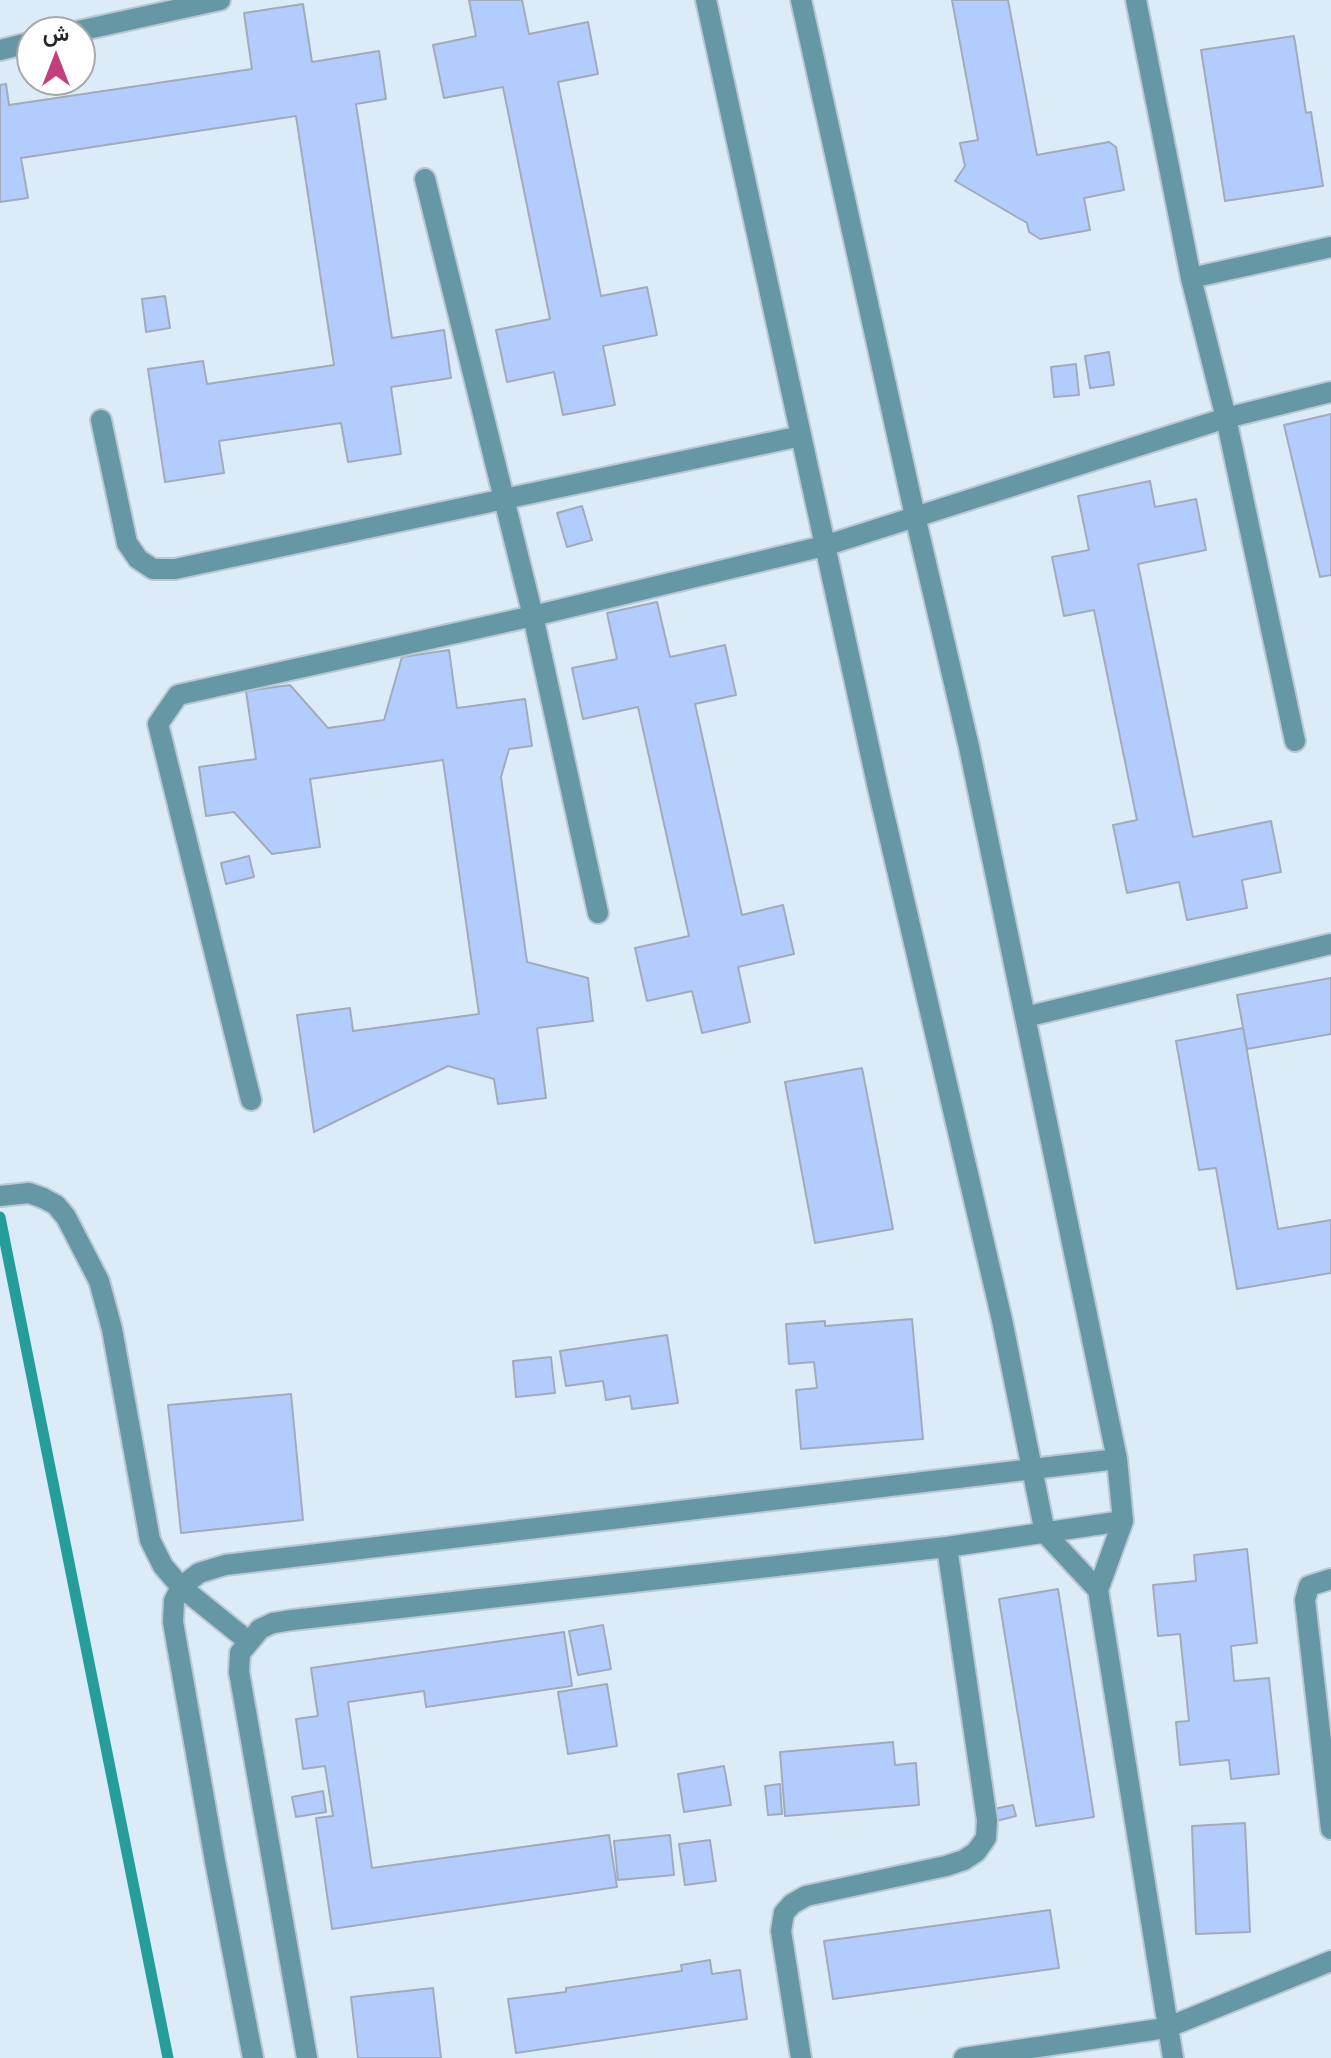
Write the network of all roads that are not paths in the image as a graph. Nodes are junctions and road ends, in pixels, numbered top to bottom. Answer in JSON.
{"nodes":[{"id":1,"x":220,"y":0,"type":"edge"},
{"id":2,"x":706,"y":0,"type":"edge"},
{"id":3,"x":801,"y":0,"type":"edge"},
{"id":4,"x":1136,"y":0,"type":"edge"},
{"id":5,"x":96,"y":27,"type":"edge"},
{"id":6,"x":425,"y":179,"type":"dead end"},
{"id":7,"x":1331,"y":247,"type":"edge"},
{"id":8,"x":1191,"y":278,"type":"junction"},
{"id":9,"x":1331,"y":392,"type":"edge"},
{"id":10,"x":1226,"y":418,"type":"junction"},
{"id":11,"x":101,"y":420,"type":"dead end"},
{"id":12,"x":801,"y":436,"type":"junction"},
{"id":13,"x":503,"y":499,"type":"junction"},
{"id":14,"x":915,"y":516,"type":"junction"},
{"id":15,"x":824,"y":546,"type":"junction"},
{"id":16,"x":533,"y":616,"type":"junction"},
{"id":17,"x":1295,"y":741,"type":"dead end"},
{"id":18,"x":598,"y":913,"type":"dead end"},
{"id":19,"x":1331,"y":944,"type":"edge"},
{"id":20,"x":1025,"y":1017,"type":"junction"},
{"id":21,"x":251,"y":1100,"type":"dead end"},
{"id":22,"x":6,"y":1195,"type":"edge"},
{"id":23,"x":1117,"y":1459,"type":"junction"},
{"id":24,"x":1033,"y":1470,"type":"junction"},
{"id":25,"x":1123,"y":1521,"type":"junction"},
{"id":26,"x":1045,"y":1533,"type":"junction"},
{"id":27,"x":947,"y":1547,"type":"junction"},
{"id":28,"x":1331,"y":1579,"type":"edge"},
{"id":29,"x":181,"y":1587,"type":"junction"},
{"id":30,"x":1098,"y":1590,"type":"junction"},
{"id":31,"x":248,"y":1641,"type":"junction"},
{"id":32,"x":1328,"y":1793,"type":"edge"},
{"id":33,"x":1331,"y":1829,"type":"edge"},
{"id":34,"x":1331,"y":1961,"type":"edge"},
{"id":35,"x":1166,"y":2028,"type":"junction"},
{"id":36,"x":253,"y":2058,"type":"edge"},
{"id":37,"x":307,"y":2058,"type":"edge"},
{"id":38,"x":801,"y":2058,"type":"edge"},
{"id":39,"x":964,"y":2058,"type":"edge"},
{"id":40,"x":1173,"y":2058,"type":"edge"}],
"edges":[{"from":1,"to":5,"type":"street"},
{"from":2,"to":12,"type":"street"},
{"from":3,"to":14,"type":"street"},
{"from":4,"to":8,"type":"street"},
{"from":6,"to":13,"type":"street"},
{"from":7,"to":8,"type":"street"},
{"from":8,"to":10,"type":"street"},
{"from":9,"to":10,"type":"street"},
{"from":10,"to":14,"type":"street"},
{"from":10,"to":17,"type":"street"},
{"from":11,"to":13,"type":"street"},
{"from":12,"to":13,"type":"street"},
{"from":12,"to":15,"type":"street"},
{"from":13,"to":16,"type":"street"},
{"from":14,"to":15,"type":"street"},
{"from":14,"to":20,"type":"street"},
{"from":15,"to":16,"type":"street"},
{"from":15,"to":24,"type":"street"},
{"from":16,"to":18,"type":"street"},
{"from":16,"to":21,"type":"street"},
{"from":19,"to":20,"type":"street"},
{"from":20,"to":23,"type":"street"},
{"from":22,"to":29,"type":"street"},
{"from":23,"to":24,"type":"street"},
{"from":23,"to":25,"type":"street"},
{"from":24,"to":26,"type":"street"},
{"from":24,"to":29,"type":"street"},
{"from":25,"to":26,"type":"street"},
{"from":25,"to":30,"type":"street"},
{"from":26,"to":27,"type":"street"},
{"from":26,"to":30,"type":"street"},
{"from":27,"to":31,"type":"street"},
{"from":27,"to":38,"type":"street"},
{"from":28,"to":32,"type":"street"},
{"from":29,"to":31,"type":"street"},
{"from":29,"to":36,"type":"street"},
{"from":30,"to":35,"type":"street"},
{"from":31,"to":37,"type":"street"},
{"from":32,"to":33,"type":"street"},
{"from":34,"to":35,"type":"street"},
{"from":35,"to":39,"type":"street"},
{"from":35,"to":40,"type":"street"}]}
